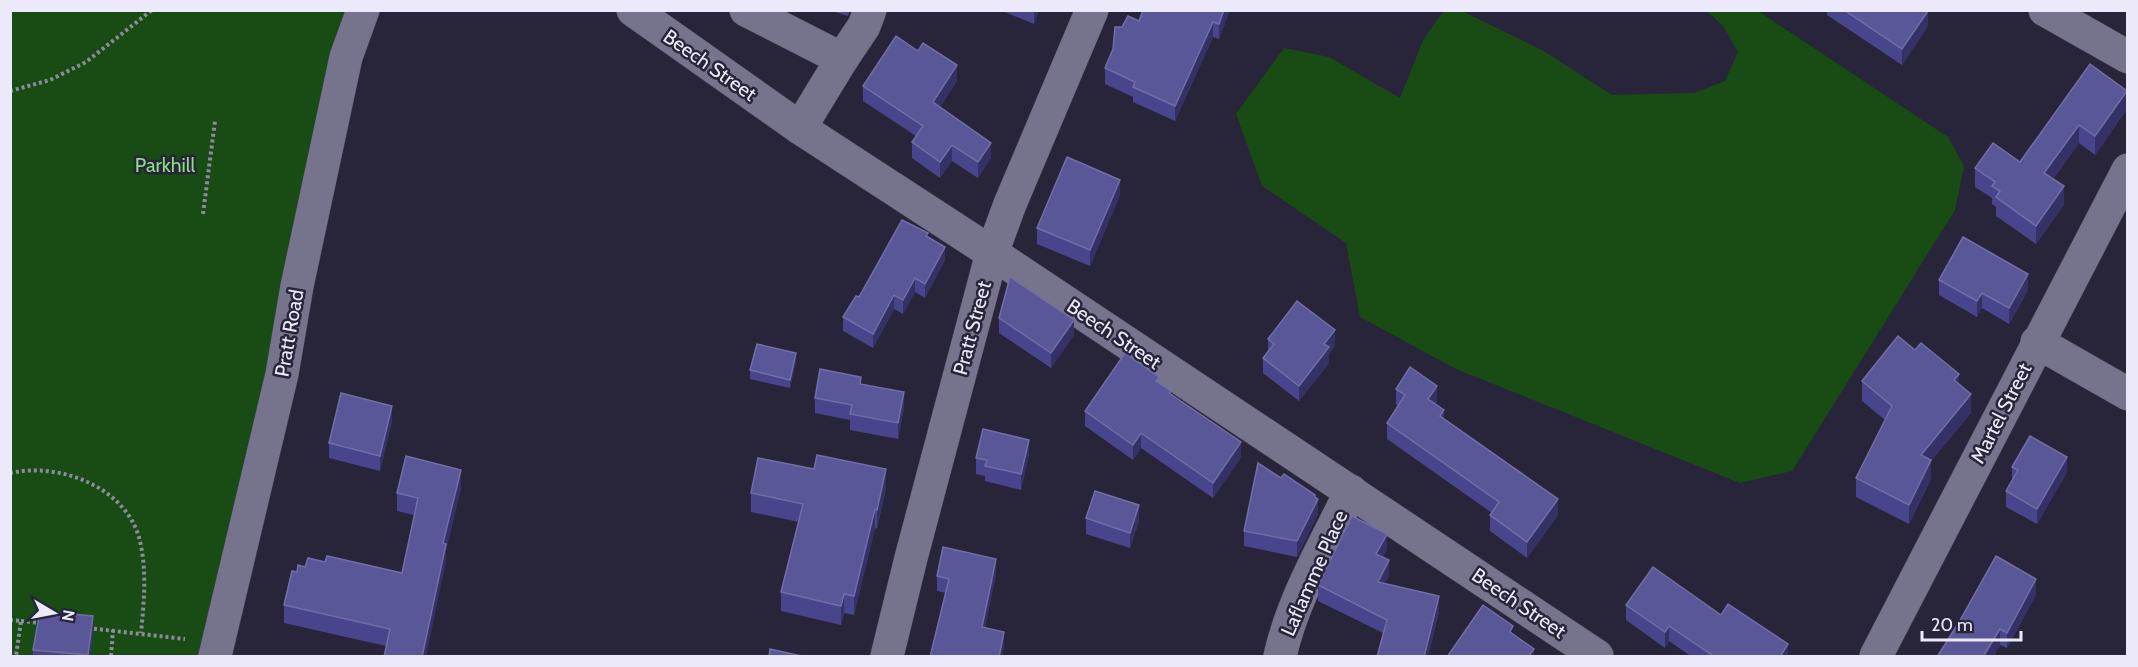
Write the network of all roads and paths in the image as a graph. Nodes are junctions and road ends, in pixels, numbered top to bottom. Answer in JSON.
{"nodes":[{"id":1,"x":152,"y":10,"type":"edge"},
{"id":2,"x":363,"y":10,"type":"edge"},
{"id":3,"x":633,"y":10,"type":"edge"},
{"id":4,"x":746,"y":10,"type":"edge"},
{"id":5,"x":870,"y":10,"type":"edge"},
{"id":6,"x":1092,"y":10,"type":"edge"},
{"id":7,"x":2045,"y":10,"type":"edge"},
{"id":8,"x":667,"y":20,"type":"edge"},
{"id":9,"x":2091,"y":22,"type":"edge"},
{"id":10,"x":2127,"y":57,"type":"edge"},
{"id":11,"x":842,"y":59,"type":"junction"},
{"id":12,"x":10,"y":92,"type":"edge"},
{"id":13,"x":215,"y":121,"type":"dead end"},
{"id":14,"x":800,"y":128,"type":"junction"},
{"id":15,"x":2127,"y":170,"type":"edge"},
{"id":16,"x":203,"y":214,"type":"dead end"},
{"id":17,"x":992,"y":253,"type":"junction"},
{"id":18,"x":2037,"y":342,"type":"junction"},
{"id":19,"x":2127,"y":394,"type":"edge"},
{"id":20,"x":10,"y":473,"type":"edge"},
{"id":21,"x":1351,"y":491,"type":"junction"},
{"id":22,"x":10,"y":620,"type":"edge"},
{"id":23,"x":21,"y":621,"type":"junction"},
{"id":24,"x":86,"y":621,"type":"edge"},
{"id":25,"x":53,"y":624,"type":"edge"},
{"id":26,"x":113,"y":630,"type":"junction"},
{"id":27,"x":141,"y":633,"type":"junction"},
{"id":28,"x":1563,"y":646,"type":"edge"},
{"id":29,"x":217,"y":650,"type":"edge"},
{"id":30,"x":16,"y":657,"type":"edge"},
{"id":31,"x":111,"y":657,"type":"edge"},
{"id":32,"x":887,"y":657,"type":"edge"},
{"id":33,"x":1280,"y":657,"type":"edge"},
{"id":34,"x":1597,"y":657,"type":"edge"},
{"id":35,"x":1876,"y":657,"type":"edge"}],
"edges":[{"from":1,"to":12,"type":"path"},
{"from":2,"to":29,"type":"street","name":"Pratt Road"},
{"from":3,"to":8,"type":"street","name":"Beech Street"},
{"from":4,"to":11,"type":"street"},
{"from":5,"to":11,"type":"street"},
{"from":6,"to":17,"type":"street","name":"Pratt Street"},
{"from":7,"to":9,"type":"street"},
{"from":8,"to":14,"type":"street","name":"Beech Street"},
{"from":9,"to":10,"type":"street"},
{"from":11,"to":14,"type":"street"},
{"from":13,"to":16,"type":"path"},
{"from":14,"to":17,"type":"street","name":"Beech Street"},
{"from":15,"to":18,"type":"street","name":"Martel Street"},
{"from":17,"to":21,"type":"street","name":"Beech Street"},
{"from":17,"to":32,"type":"street","name":"Pratt Street"},
{"from":18,"to":19,"type":"street"},
{"from":18,"to":35,"type":"street","name":"Martel Street"},
{"from":20,"to":27,"type":"path"},
{"from":21,"to":28,"type":"street","name":"Beech Street"},
{"from":21,"to":33,"type":"street","name":"Laflamme Place"},
{"from":22,"to":23,"type":"path"},
{"from":23,"to":25,"type":"path"},
{"from":23,"to":30,"type":"path"},
{"from":24,"to":26,"type":"path"},
{"from":26,"to":27,"type":"path"},
{"from":26,"to":31,"type":"path"},
{"from":27,"to":29,"type":"path"},
{"from":28,"to":34,"type":"street","name":"Beech Street"}]}
